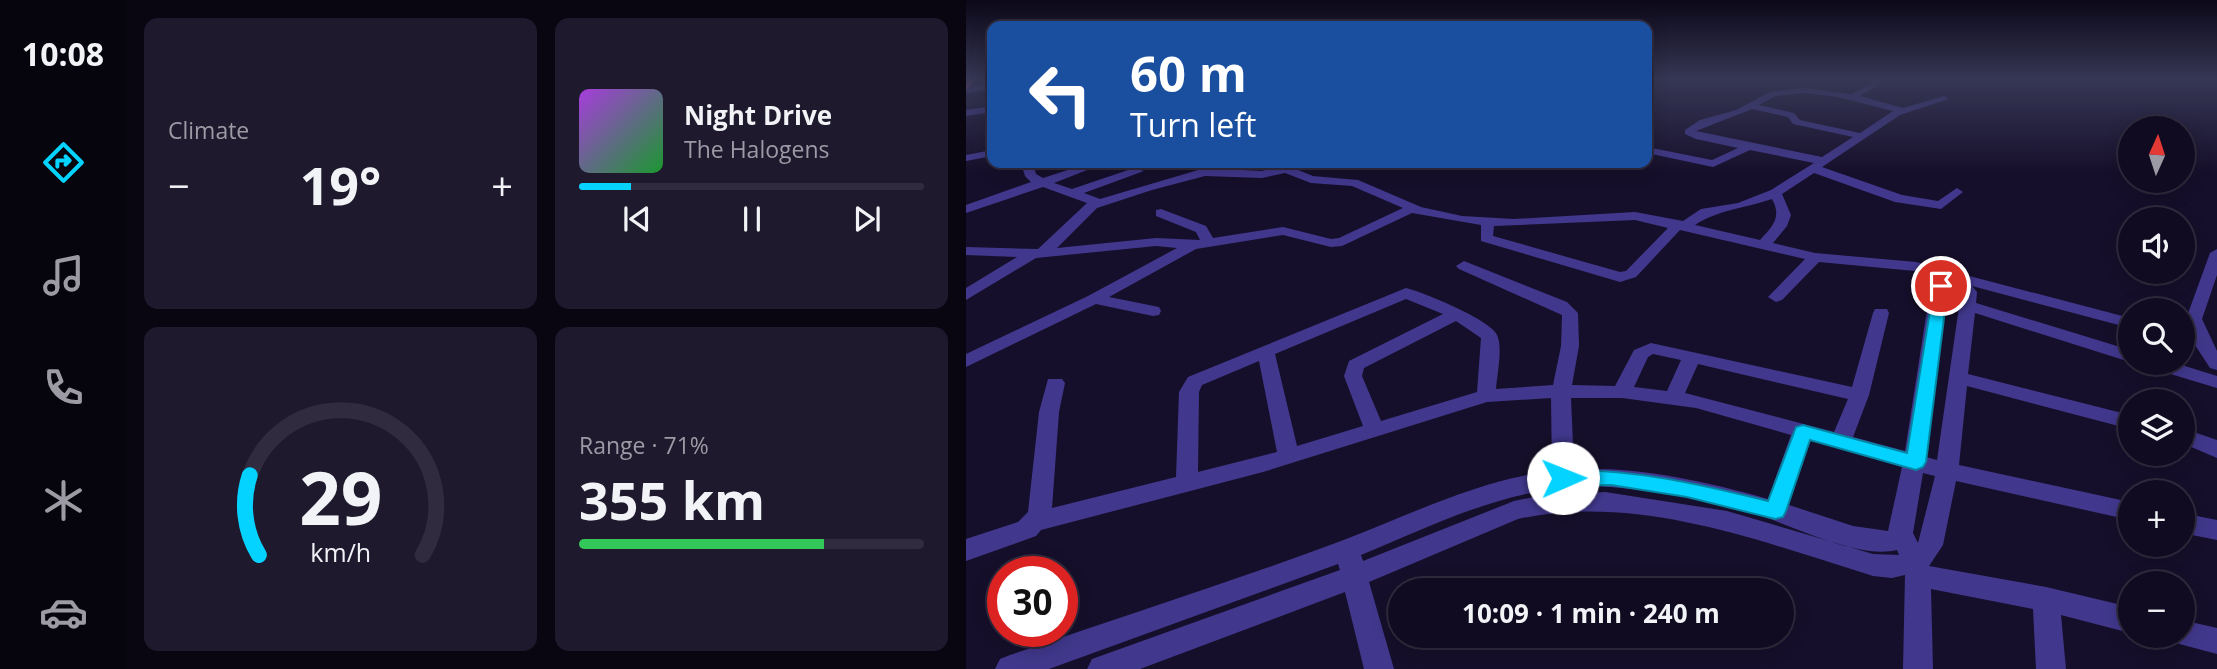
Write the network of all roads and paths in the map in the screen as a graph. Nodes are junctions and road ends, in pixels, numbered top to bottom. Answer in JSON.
{"nodes":[{"id":1,"x":1741,"y":111,"type":"edge"},
{"id":2,"x":1774,"y":111,"type":"edge"},
{"id":3,"x":1902,"y":111,"type":"edge"},
{"id":4,"x":1861,"y":136,"type":"junction"},
{"id":5,"x":1750,"y":146,"type":"junction"},
{"id":6,"x":1652,"y":151,"type":"edge"},
{"id":7,"x":987,"y":154,"type":"edge"},
{"id":8,"x":966,"y":158,"type":"edge"},
{"id":9,"x":1818,"y":165,"type":"junction"},
{"id":10,"x":1029,"y":168,"type":"edge"},
{"id":11,"x":1083,"y":168,"type":"edge"},
{"id":12,"x":1290,"y":168,"type":"edge"},
{"id":13,"x":1287,"y":170,"type":"junction"},
{"id":14,"x":1138,"y":171,"type":"dead end"},
{"id":15,"x":1040,"y":182,"type":"junction"},
{"id":16,"x":1073,"y":192,"type":"junction"},
{"id":17,"x":1958,"y":192,"type":"dead end"},
{"id":18,"x":1775,"y":193,"type":"junction"},
{"id":19,"x":1091,"y":206,"type":"junction"},
{"id":20,"x":1415,"y":208,"type":"junction"},
{"id":21,"x":966,"y":209,"type":"edge"},
{"id":22,"x":1161,"y":213,"type":"dead end"},
{"id":23,"x":1489,"y":222,"type":"junction"},
{"id":24,"x":1682,"y":225,"type":"junction"},
{"id":25,"x":1208,"y":240,"type":"junction"},
{"id":26,"x":1192,"y":245,"type":"junction"},
{"id":27,"x":1764,"y":245,"type":"junction"},
{"id":28,"x":966,"y":251,"type":"edge"},
{"id":29,"x":2217,"y":253,"type":"edge"},
{"id":30,"x":1037,"y":254,"type":"junction"},
{"id":31,"x":1815,"y":257,"type":"junction"},
{"id":32,"x":1464,"y":266,"type":"dead end"},
{"id":33,"x":966,"y":295,"type":"edge"},
{"id":34,"x":1776,"y":297,"type":"dead end"},
{"id":35,"x":1094,"y":299,"type":"junction"},
{"id":36,"x":1968,"y":306,"type":"junction"},
{"id":37,"x":1153,"y":311,"type":"dead end"},
{"id":38,"x":1881,"y":313,"type":"dead end"},
{"id":39,"x":1457,"y":314,"type":"junction"},
{"id":40,"x":2118,"y":320,"type":"edge"},
{"id":41,"x":2210,"y":344,"type":"edge"},
{"id":42,"x":2118,"y":352,"type":"edge"},
{"id":43,"x":1266,"y":353,"type":"junction"},
{"id":44,"x":1692,"y":356,"type":"junction"},
{"id":45,"x":966,"y":360,"type":"edge"},
{"id":46,"x":2217,"y":364,"type":"edge"},
{"id":47,"x":2194,"y":375,"type":"edge"},
{"id":48,"x":1959,"y":378,"type":"junction"},
{"id":49,"x":2217,"y":382,"type":"edge"},
{"id":50,"x":1055,"y":383,"type":"dead end"},
{"id":51,"x":1561,"y":391,"type":"junction"},
{"id":52,"x":1622,"y":392,"type":"junction"},
{"id":53,"x":1859,"y":394,"type":"junction"},
{"id":54,"x":1486,"y":396,"type":"junction"},
{"id":55,"x":1674,"y":397,"type":"junction"},
{"id":56,"x":2118,"y":419,"type":"edge"},
{"id":57,"x":1374,"y":429,"type":"junction"},
{"id":58,"x":1803,"y":431,"type":"junction"},
{"id":59,"x":2195,"y":439,"type":"edge"},
{"id":60,"x":1840,"y":443,"type":"junction"},
{"id":61,"x":2217,"y":450,"type":"edge"},
{"id":62,"x":1289,"y":456,"type":"junction"},
{"id":63,"x":1916,"y":462,"type":"junction"},
{"id":64,"x":1947,"y":471,"type":"junction"},
{"id":65,"x":1563,"y":478,"type":"junction"},
{"id":66,"x":1187,"y":482,"type":"junction"},
{"id":67,"x":2118,"y":508,"type":"edge"},
{"id":68,"x":1775,"y":511,"type":"junction"},
{"id":69,"x":1035,"y":522,"type":"junction"},
{"id":70,"x":2195,"y":526,"type":"edge"},
{"id":71,"x":2217,"y":530,"type":"edge"},
{"id":72,"x":1902,"y":533,"type":"junction"},
{"id":73,"x":966,"y":550,"type":"edge"},
{"id":74,"x":1347,"y":550,"type":"junction"},
{"id":75,"x":1917,"y":568,"type":"junction"},
{"id":76,"x":1353,"y":577,"type":"junction"},
{"id":77,"x":2046,"y":599,"type":"junction"},
{"id":78,"x":2118,"y":617,"type":"edge"},
{"id":79,"x":2195,"y":636,"type":"edge"},
{"id":80,"x":2217,"y":642,"type":"edge"},
{"id":81,"x":1010,"y":669,"type":"edge"},
{"id":82,"x":1102,"y":669,"type":"edge"},
{"id":83,"x":1378,"y":669,"type":"edge"},
{"id":84,"x":1918,"y":669,"type":"edge"},
{"id":85,"x":2050,"y":669,"type":"edge"}],
"edges":[{"from":1,"to":5,"type":"street"},
{"from":2,"to":4,"type":"street"},
{"from":3,"to":4,"type":"street"},
{"from":4,"to":9,"type":"street"},
{"from":5,"to":6,"type":"street"},
{"from":5,"to":9,"type":"street"},
{"from":7,"to":8,"type":"street"},
{"from":9,"to":17,"type":"street"},
{"from":9,"to":18,"type":"street"},
{"from":10,"to":15,"type":"street"},
{"from":11,"to":15,"type":"street"},
{"from":12,"to":13,"type":"street"},
{"from":13,"to":19,"type":"street"},
{"from":13,"to":20,"type":"street"},
{"from":14,"to":16,"type":"street"},
{"from":15,"to":16,"type":"street"},
{"from":15,"to":21,"type":"street"},
{"from":16,"to":19,"type":"street"},
{"from":18,"to":24,"type":"street"},
{"from":18,"to":27,"type":"street"},
{"from":19,"to":30,"type":"street"},
{"from":20,"to":23,"type":"street"},
{"from":20,"to":25,"type":"street"},
{"from":22,"to":25,"type":"street"},
{"from":23,"to":24,"type":"street"},
{"from":23,"to":24,"type":"street"},
{"from":24,"to":27,"type":"street"},
{"from":25,"to":26,"type":"street"},
{"from":26,"to":30,"type":"street"},
{"from":26,"to":35,"type":"street"},
{"from":27,"to":31,"type":"street"},
{"from":28,"to":30,"type":"street"},
{"from":29,"to":41,"type":"street"},
{"from":30,"to":33,"type":"street"},
{"from":31,"to":34,"type":"street"},
{"from":31,"to":40,"type":"street"},
{"from":32,"to":51,"type":"street"},
{"from":35,"to":37,"type":"street"},
{"from":35,"to":45,"type":"street"},
{"from":36,"to":42,"type":"street"},
{"from":36,"to":48,"type":"street"},
{"from":36,"to":63,"type":"street"},
{"from":38,"to":53,"type":"street"},
{"from":39,"to":43,"type":"street"},
{"from":39,"to":54,"type":"street"},
{"from":39,"to":57,"type":"street"},
{"from":41,"to":46,"type":"street"},
{"from":43,"to":62,"type":"street"},
{"from":43,"to":66,"type":"street"},
{"from":44,"to":52,"type":"street"},
{"from":44,"to":53,"type":"street"},
{"from":44,"to":55,"type":"street"},
{"from":47,"to":49,"type":"street"},
{"from":48,"to":56,"type":"street"},
{"from":48,"to":64,"type":"street"},
{"from":50,"to":69,"type":"street"},
{"from":51,"to":52,"type":"street"},
{"from":51,"to":54,"type":"street"},
{"from":51,"to":65,"type":"street"},
{"from":52,"to":55,"type":"street"},
{"from":53,"to":60,"type":"street"},
{"from":54,"to":57,"type":"street"},
{"from":55,"to":58,"type":"street"},
{"from":57,"to":62,"type":"street"},
{"from":58,"to":60,"type":"street"},
{"from":58,"to":68,"type":"street"},
{"from":59,"to":61,"type":"street"},
{"from":60,"to":63,"type":"street"},
{"from":62,"to":66,"type":"street"},
{"from":63,"to":64,"type":"street"},
{"from":63,"to":72,"type":"street"},
{"from":64,"to":67,"type":"street"},
{"from":64,"to":75,"type":"street"},
{"from":65,"to":68,"type":"street"},
{"from":65,"to":74,"type":"street"},
{"from":66,"to":69,"type":"street"},
{"from":68,"to":72,"type":"street"},
{"from":69,"to":73,"type":"street"},
{"from":70,"to":71,"type":"street"},
{"from":72,"to":75,"type":"street"},
{"from":74,"to":76,"type":"street"},
{"from":74,"to":81,"type":"street"},
{"from":75,"to":76,"type":"street"},
{"from":75,"to":77,"type":"street"},
{"from":75,"to":84,"type":"street"},
{"from":76,"to":82,"type":"street"},
{"from":76,"to":83,"type":"street"},
{"from":77,"to":78,"type":"street"},
{"from":77,"to":85,"type":"street"},
{"from":79,"to":80,"type":"street"}]}
